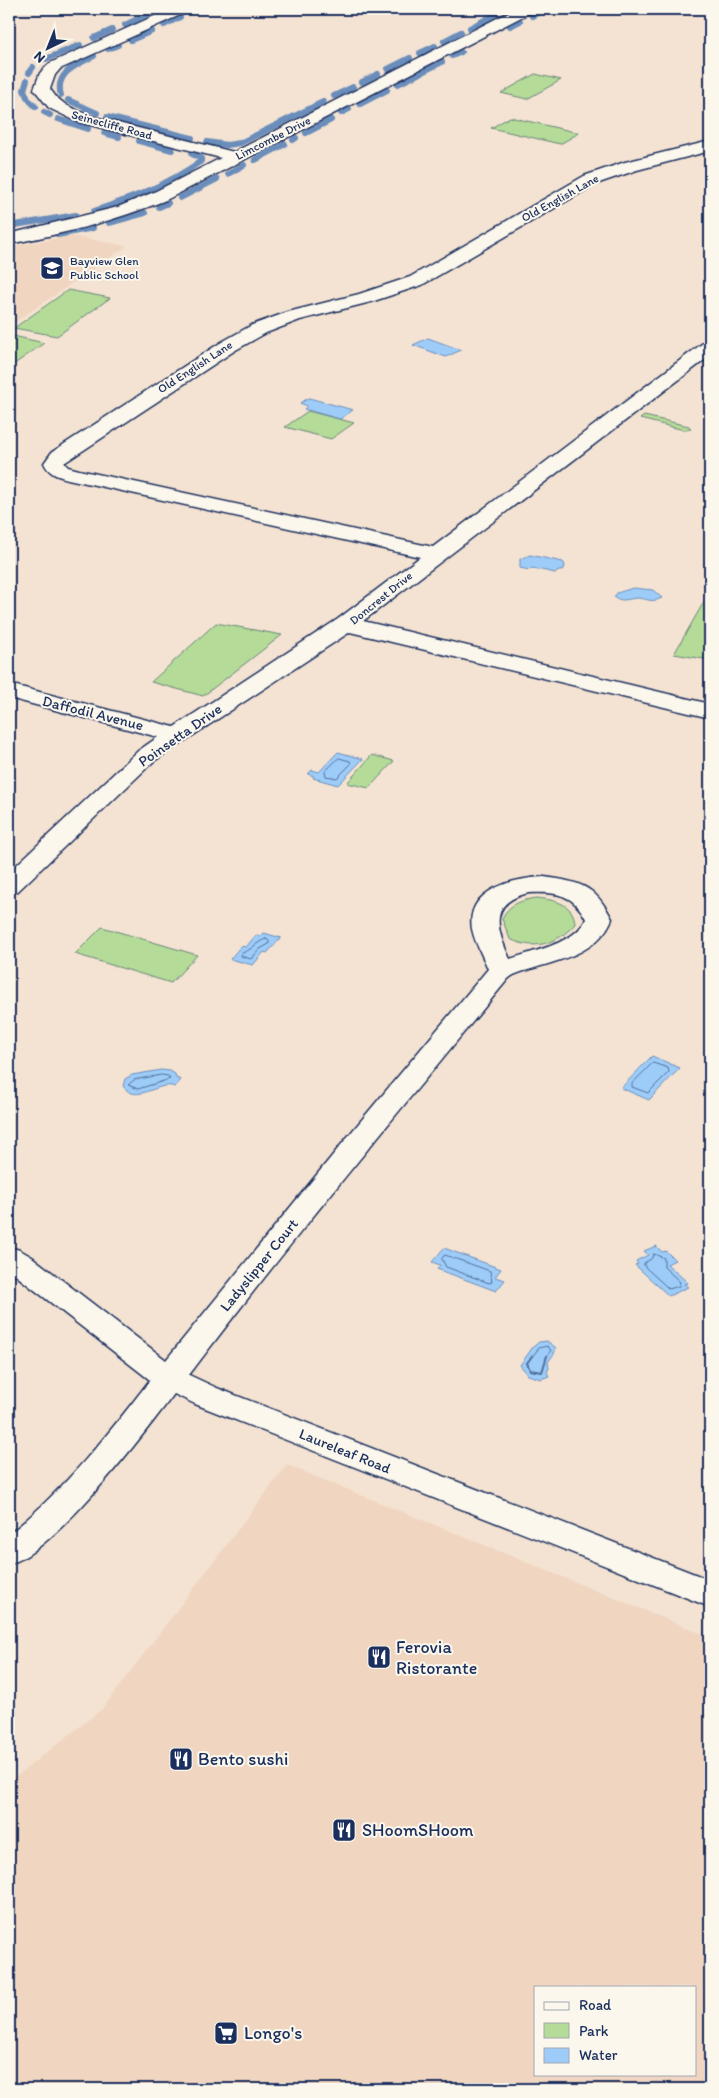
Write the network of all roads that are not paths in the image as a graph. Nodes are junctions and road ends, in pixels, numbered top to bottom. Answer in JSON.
{"nodes":[{"id":1,"x":182,"y":9,"type":"edge"},
{"id":2,"x":526,"y":9,"type":"edge"},
{"id":3,"x":710,"y":146,"type":"edge"},
{"id":4,"x":236,"y":157,"type":"junction"},
{"id":5,"x":9,"y":239,"type":"edge"},
{"id":6,"x":710,"y":346,"type":"edge"},
{"id":7,"x":435,"y":554,"type":"junction"},
{"id":8,"x":346,"y":624,"type":"junction"},
{"id":9,"x":9,"y":691,"type":"edge"},
{"id":10,"x":710,"y":711,"type":"edge"},
{"id":11,"x":177,"y":735,"type":"junction"},
{"id":12,"x":9,"y":886,"type":"edge"},
{"id":13,"x":502,"y":970,"type":"dead end"},
{"id":14,"x":9,"y":1257,"type":"edge"},
{"id":15,"x":170,"y":1379,"type":"junction"},
{"id":16,"x":9,"y":1552,"type":"edge"},
{"id":17,"x":710,"y":1594,"type":"edge"}],
"edges":[{"from":1,"to":4,"type":"street","name":"Seinecliffe Road"},
{"from":2,"to":4,"type":"street","name":"Limcombe Drive"},
{"from":3,"to":7,"type":"street","name":"Old English Lane"},
{"from":4,"to":5,"type":"street","name":"Limcombe Drive"},
{"from":6,"to":7,"type":"street","name":"Doncrest Drive"},
{"from":7,"to":8,"type":"street","name":"Doncrest Drive"},
{"from":8,"to":10,"type":"street","name":"Doncrest Drive"},
{"from":8,"to":11,"type":"street","name":"Poinsetta Drive"},
{"from":9,"to":11,"type":"street","name":"Daffodil Avenue"},
{"from":11,"to":12,"type":"street","name":"Poinsetta Drive"},
{"from":13,"to":15,"type":"street","name":"Ladyslipper Court"},
{"from":14,"to":15,"type":"street","name":"Laureleaf Road"},
{"from":15,"to":16,"type":"street","name":"Ladyslipper Court"},
{"from":15,"to":17,"type":"street","name":"Laureleaf Road"}]}
